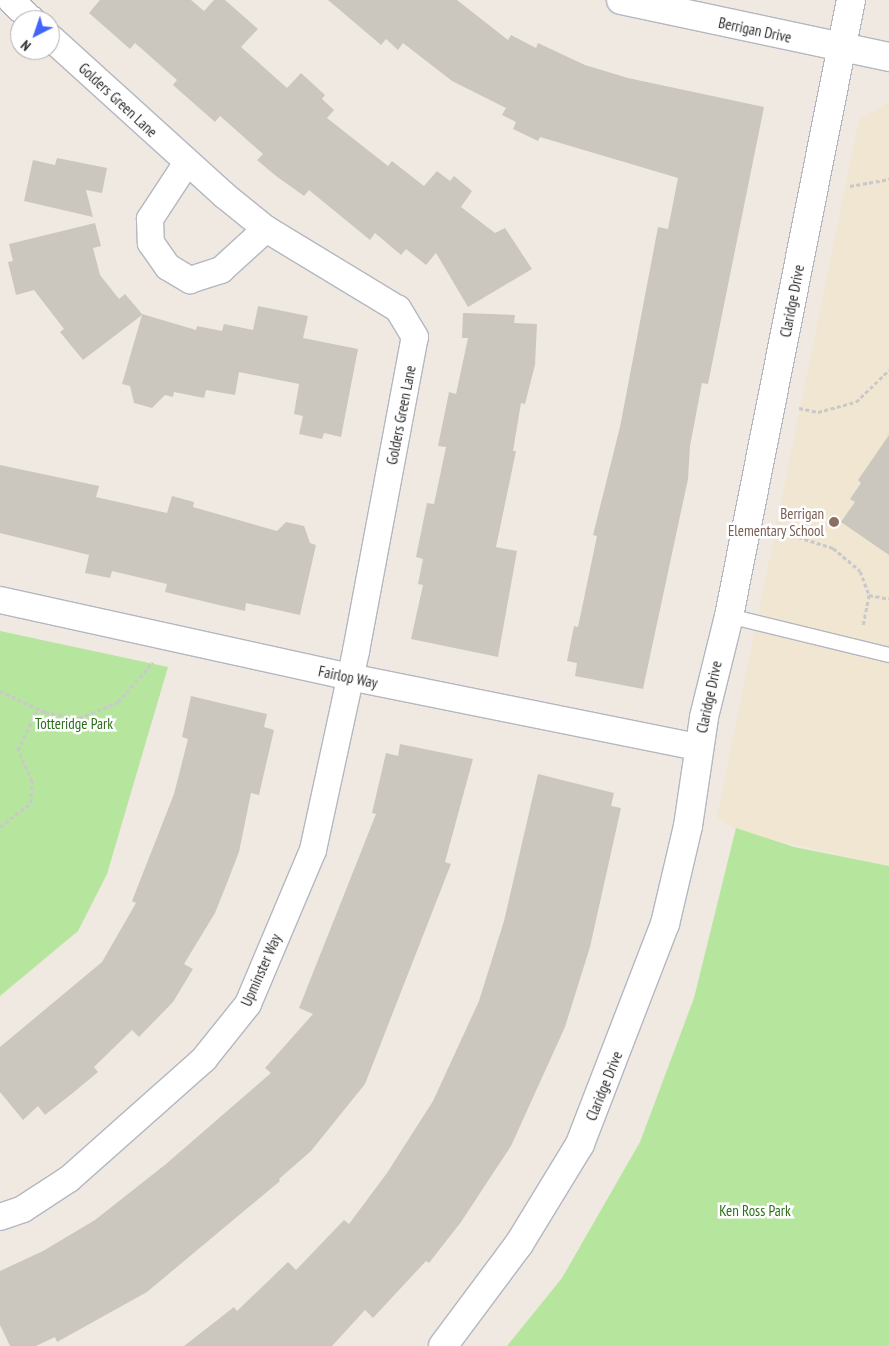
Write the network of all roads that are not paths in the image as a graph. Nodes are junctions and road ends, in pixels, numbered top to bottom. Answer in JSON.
{"nodes":[{"id":1,"x":11,"y":0,"type":"edge"},
{"id":2,"x":621,"y":0,"type":"edge"},
{"id":3,"x":851,"y":0,"type":"edge"},
{"id":4,"x":22,"y":10,"type":"edge"},
{"id":5,"x":60,"y":45,"type":"edge"},
{"id":6,"x":842,"y":47,"type":"junction"},
{"id":7,"x":889,"y":57,"type":"edge"},
{"id":8,"x":186,"y":164,"type":"junction"},
{"id":9,"x":266,"y":229,"type":"junction"},
{"id":10,"x":0,"y":600,"type":"edge"},
{"id":11,"x":729,"y":616,"type":"junction"},
{"id":12,"x":889,"y":655,"type":"edge"},
{"id":13,"x":350,"y":677,"type":"junction"},
{"id":14,"x":698,"y":747,"type":"junction"},
{"id":15,"x":0,"y":1217,"type":"edge"},
{"id":16,"x":443,"y":1346,"type":"edge"}],
"edges":[{"from":1,"to":4,"type":"street"},
{"from":2,"to":6,"type":"street","name":"Berrigan Drive"},
{"from":3,"to":6,"type":"street","name":"Claridge Drive"},
{"from":5,"to":8,"type":"street","name":"Golders Green Lane"},
{"from":6,"to":7,"type":"street","name":"Berrigan Drive"},
{"from":6,"to":11,"type":"street","name":"Claridge Drive"},
{"from":8,"to":9,"type":"street","name":"Golders Green Lane"},
{"from":8,"to":9,"type":"street"},
{"from":9,"to":13,"type":"street","name":"Golders Green Lane"},
{"from":10,"to":13,"type":"street","name":"Fairlop Way"},
{"from":11,"to":12,"type":"lane"},
{"from":11,"to":14,"type":"street","name":"Claridge Drive"},
{"from":13,"to":14,"type":"street","name":"Fairlop Way"},
{"from":13,"to":15,"type":"street","name":"Upminster Way"},
{"from":14,"to":16,"type":"street","name":"Claridge Drive"}]}
